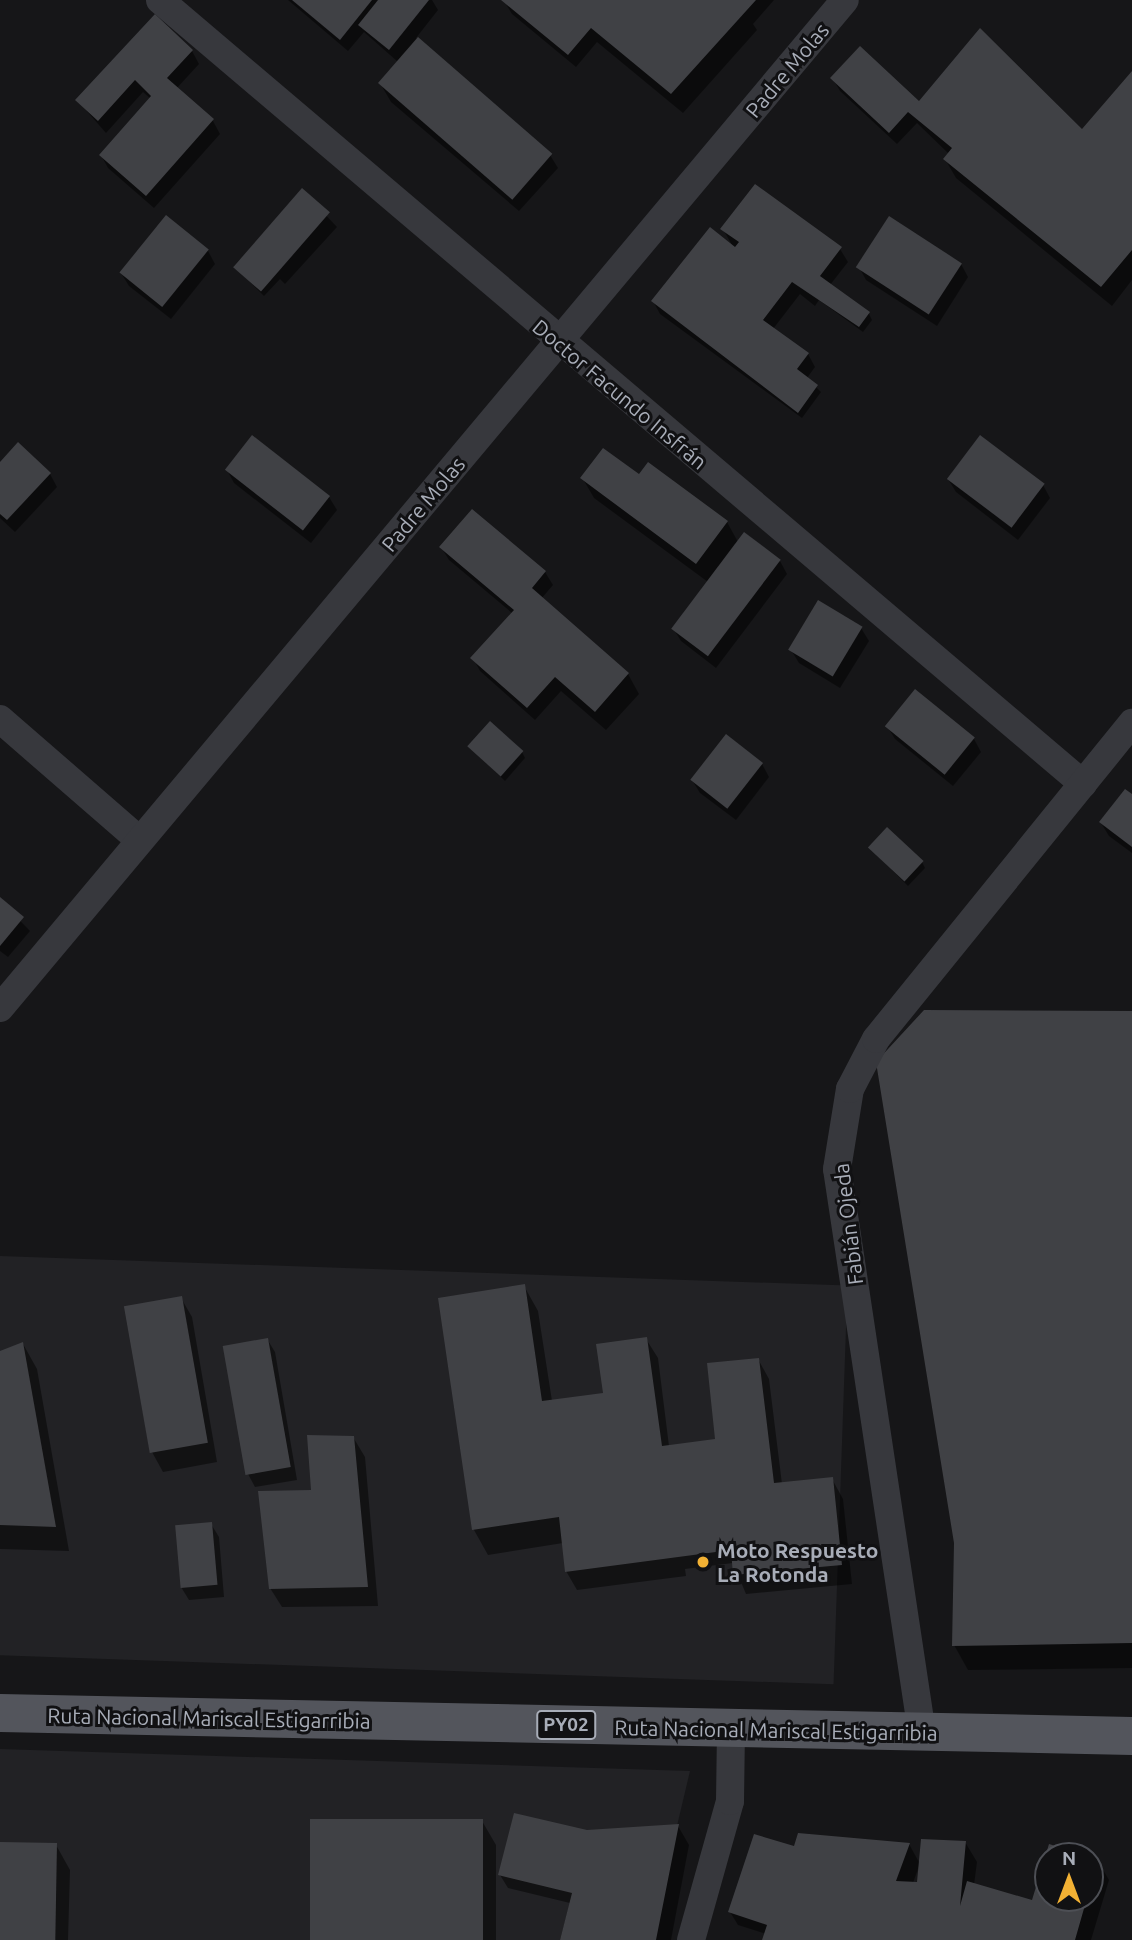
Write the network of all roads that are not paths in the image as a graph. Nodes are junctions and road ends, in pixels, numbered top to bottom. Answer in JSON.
{"nodes":[{"id":1,"x":160,"y":0,"type":"edge"},
{"id":2,"x":845,"y":0,"type":"edge"},
{"id":3,"x":560,"y":344,"type":"junction"},
{"id":4,"x":0,"y":719,"type":"edge"},
{"id":5,"x":1132,"y":723,"type":"edge"},
{"id":6,"x":1083,"y":784,"type":"junction"},
{"id":7,"x":138,"y":839,"type":"junction"},
{"id":8,"x":0,"y":1008,"type":"edge"},
{"id":9,"x":0,"y":1713,"type":"edge"},
{"id":10,"x":731,"y":1729,"type":"junction"},
{"id":11,"x":922,"y":1733,"type":"junction"},
{"id":12,"x":1132,"y":1736,"type":"edge"},
{"id":13,"x":691,"y":1940,"type":"edge"}],
"edges":[{"from":1,"to":3,"type":"street","name":"Doctor Facundo Insfrán"},
{"from":2,"to":3,"type":"street","name":"Padre Molas"},
{"from":3,"to":6,"type":"street","name":"Doctor Facundo Insfrán"},
{"from":3,"to":7,"type":"street","name":"Padre Molas"},
{"from":4,"to":7,"type":"street"},
{"from":5,"to":6,"type":"street","name":"Fabián Ojeda"},
{"from":6,"to":11,"type":"street","name":"Fabián Ojeda"},
{"from":7,"to":8,"type":"street","name":"Padre Molas"},
{"from":9,"to":10,"type":"main road","name":"Ruta Nacional Mariscal Estigarribia","number":"PY02"},
{"from":10,"to":11,"type":"main road","name":"Ruta Nacional Mariscal Estigarribia","number":"PY02"},
{"from":10,"to":13,"type":"street"},
{"from":11,"to":12,"type":"main road","name":"Ruta Nacional Mariscal Estigarribia","number":"PY02"}]}
